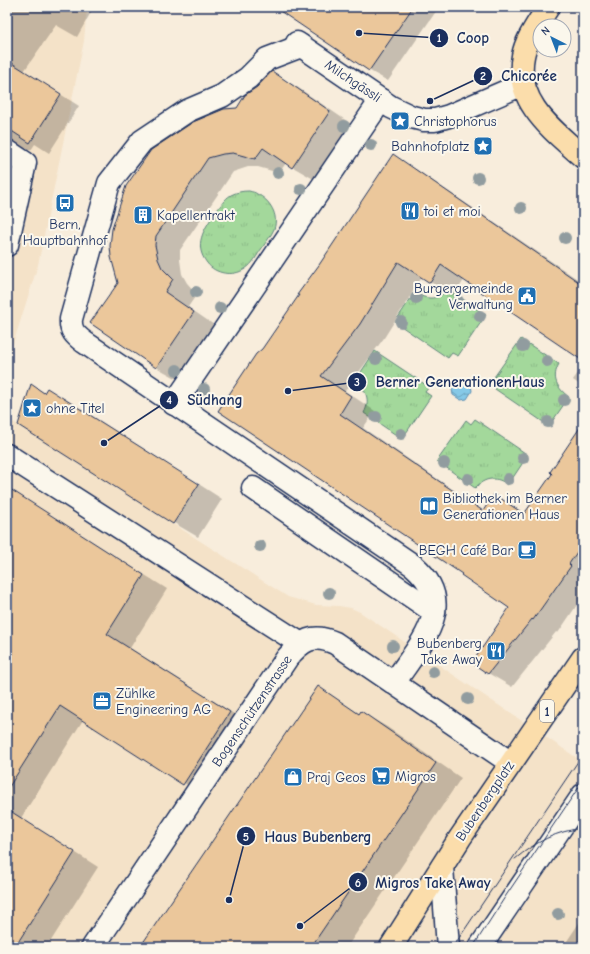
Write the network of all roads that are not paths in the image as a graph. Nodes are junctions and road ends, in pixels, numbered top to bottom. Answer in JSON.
{"nodes":[{"id":1,"x":548,"y":7,"type":"edge"},
{"id":2,"x":523,"y":84,"type":"junction"},
{"id":3,"x":381,"y":100,"type":"junction"},
{"id":4,"x":7,"y":151,"type":"edge"},
{"id":5,"x":583,"y":157,"type":"edge"},
{"id":6,"x":13,"y":190,"type":"edge"},
{"id":7,"x":8,"y":232,"type":"edge"},
{"id":8,"x":174,"y":404,"type":"junction"},
{"id":9,"x":7,"y":455,"type":"edge"},
{"id":10,"x":254,"y":488,"type":"dead end"},
{"id":11,"x":434,"y":612,"type":"junction"},
{"id":12,"x":301,"y":644,"type":"junction"},
{"id":13,"x":583,"y":658,"type":"edge"},
{"id":14,"x":394,"y":683,"type":"junction"},
{"id":15,"x":511,"y":764,"type":"junction"},
{"id":16,"x":583,"y":795,"type":"edge"},
{"id":17,"x":442,"y":867,"type":"junction"},
{"id":18,"x":93,"y":947,"type":"edge"},
{"id":19,"x":391,"y":947,"type":"edge"},
{"id":20,"x":448,"y":947,"type":"edge"},
{"id":21,"x":480,"y":947,"type":"edge"}],
"edges":[{"from":1,"to":2,"type":"main road"},
{"from":2,"to":3,"type":"street","name":"Milchgässli"},
{"from":2,"to":5,"type":"main road"},
{"from":3,"to":8,"type":"street"},
{"from":3,"to":8,"type":"street","name":"Milchgässli"},
{"from":4,"to":6,"type":"street"},
{"from":6,"to":7,"type":"street"},
{"from":8,"to":11,"type":"street"},
{"from":9,"to":12,"type":"street"},
{"from":10,"to":11,"type":"street"},
{"from":11,"to":14,"type":"street"},
{"from":12,"to":14,"type":"street","name":"Bogenschützenstrasse"},
{"from":12,"to":18,"type":"street","name":"Bogenschützenstrasse"},
{"from":13,"to":15,"type":"main road","name":"Bubenbergplatz","number":"1"},
{"from":14,"to":15,"type":"street","name":"Bogenschützenstrasse"},
{"from":15,"to":17,"type":"main road","name":"Bubenbergplatz","number":"1"},
{"from":16,"to":21,"type":"street"},
{"from":17,"to":19,"type":"main road","name":"Bubenbergplatz","number":"1"},
{"from":17,"to":20,"type":"street"}]}
